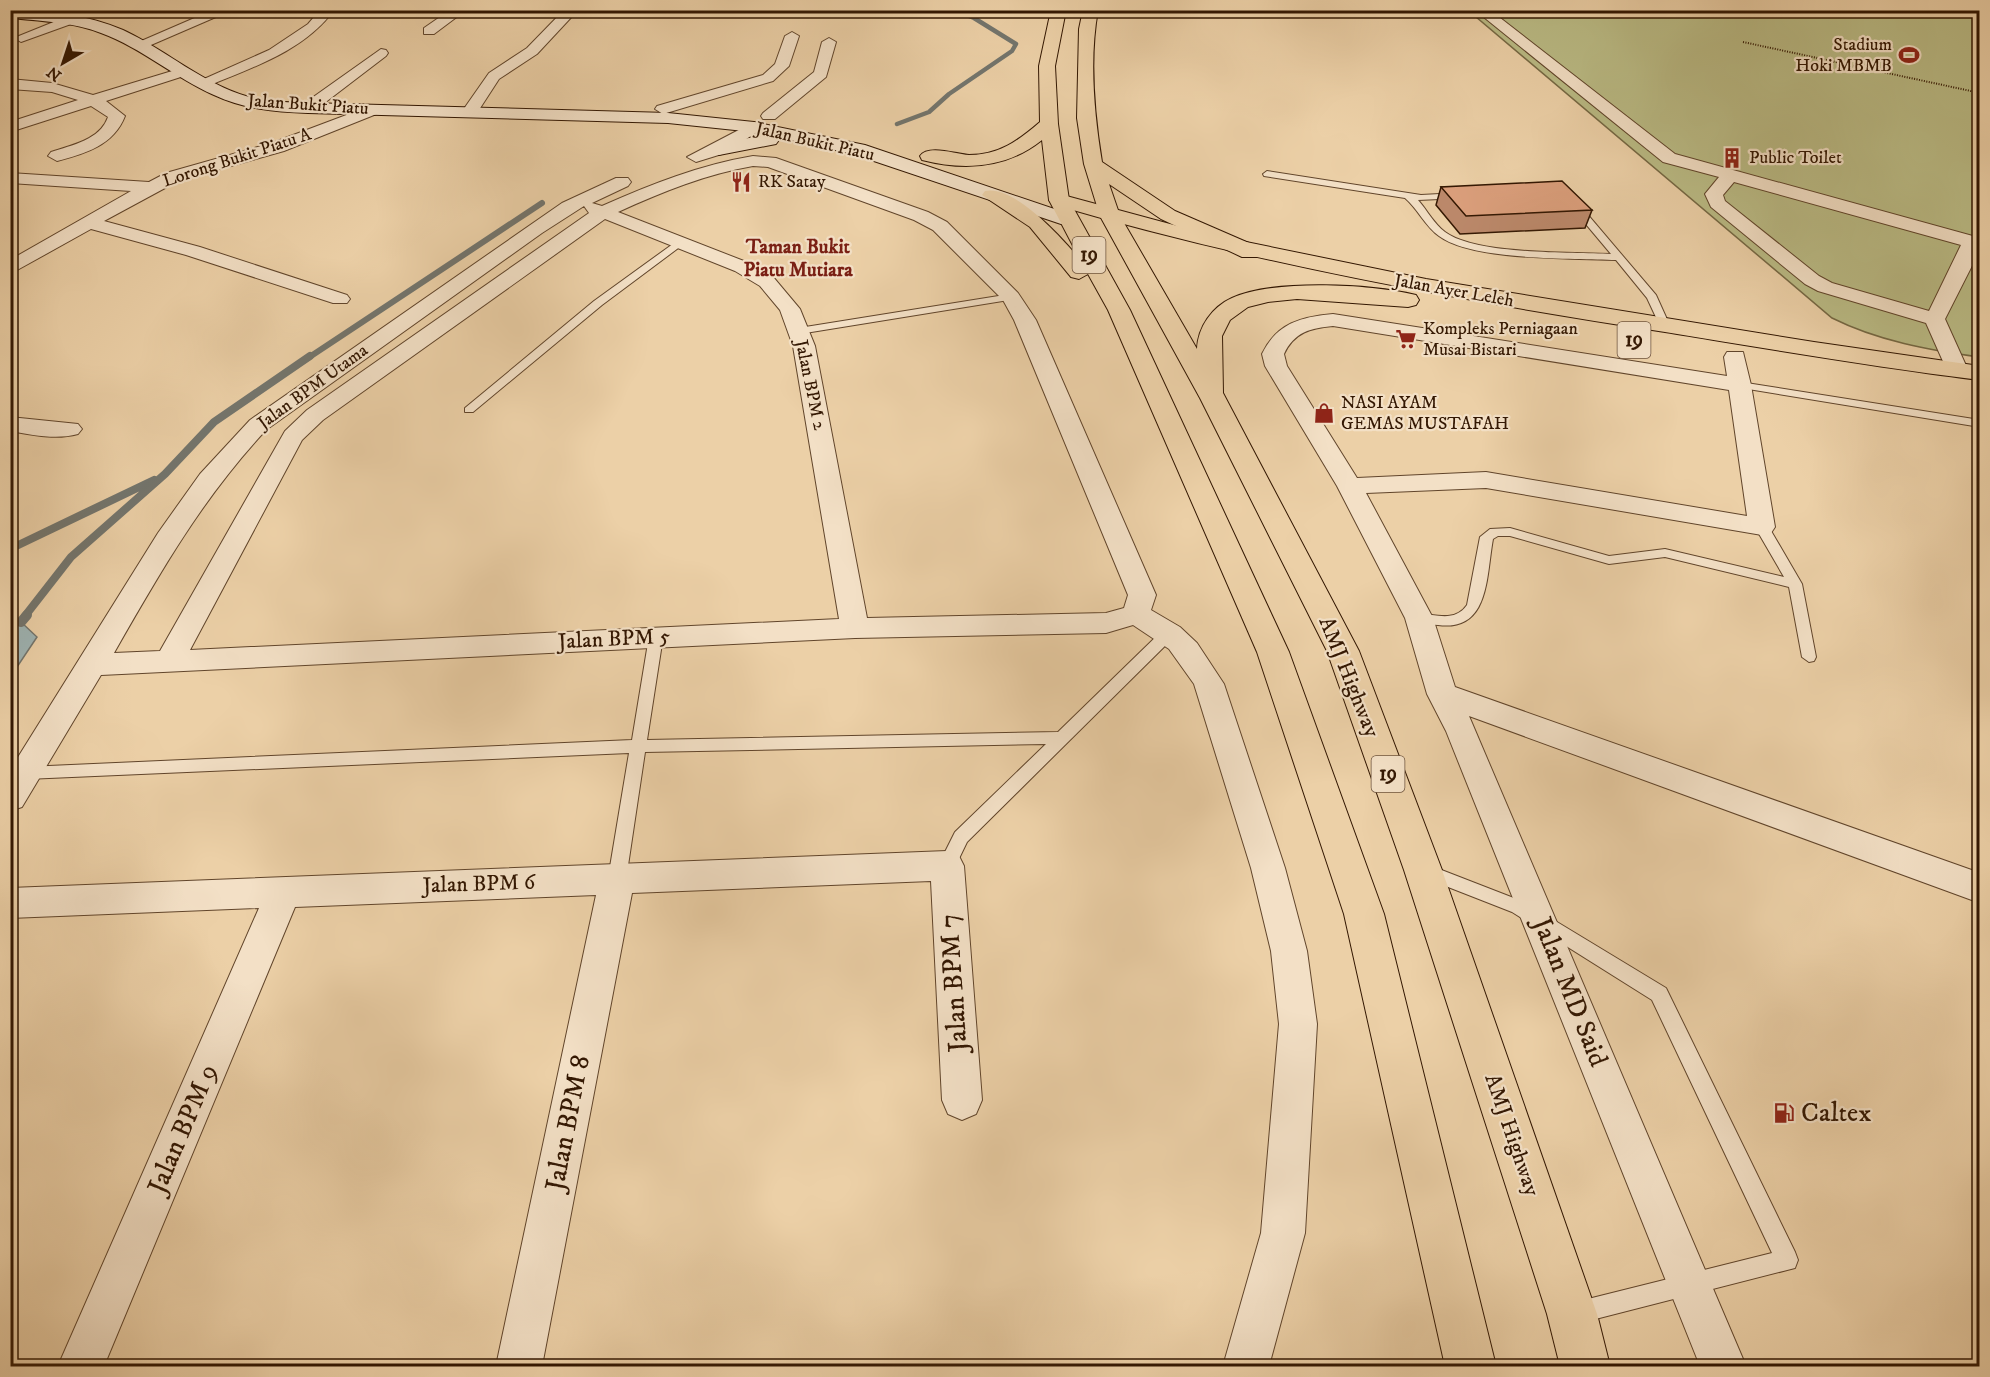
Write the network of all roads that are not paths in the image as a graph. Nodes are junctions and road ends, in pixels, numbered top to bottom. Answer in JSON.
{"nodes":[{"id":1,"x":226,"y":10,"type":"edge"},
{"id":2,"x":328,"y":10,"type":"edge"},
{"id":3,"x":460,"y":10,"type":"edge"},
{"id":4,"x":572,"y":10,"type":"edge"},
{"id":5,"x":1059,"y":10,"type":"edge"},
{"id":6,"x":1092,"y":10,"type":"edge"},
{"id":7,"x":1481,"y":10,"type":"edge"},
{"id":8,"x":17,"y":13,"type":"edge"},
{"id":9,"x":66,"y":21,"type":"junction"},
{"id":10,"x":429,"y":31,"type":"dead end"},
{"id":11,"x":792,"y":36,"type":"dead end"},
{"id":12,"x":21,"y":38,"type":"dead end"},
{"id":13,"x":829,"y":42,"type":"dead end"},
{"id":14,"x":139,"y":45,"type":"junction"},
{"id":15,"x":381,"y":53,"type":"dead end"},
{"id":16,"x":182,"y":72,"type":"junction"},
{"id":17,"x":203,"y":83,"type":"junction"},
{"id":18,"x":10,"y":84,"type":"edge"},
{"id":19,"x":91,"y":100,"type":"junction"},
{"id":20,"x":308,"y":108,"type":"junction"},
{"id":21,"x":663,"y":109,"type":"junction"},
{"id":22,"x":373,"y":110,"type":"junction"},
{"id":23,"x":468,"y":113,"type":"junction"},
{"id":24,"x":552,"y":114,"type":"junction"},
{"id":25,"x":705,"y":116,"type":"junction"},
{"id":26,"x":761,"y":122,"type":"junction"},
{"id":27,"x":1049,"y":124,"type":"junction"},
{"id":28,"x":10,"y":127,"type":"edge"},
{"id":29,"x":719,"y":149,"type":"junction"},
{"id":30,"x":858,"y":149,"type":"junction"},
{"id":31,"x":57,"y":156,"type":"dead end"},
{"id":32,"x":929,"y":156,"type":"junction"},
{"id":33,"x":1093,"y":164,"type":"junction"},
{"id":34,"x":1267,"y":174,"type":"dead end"},
{"id":35,"x":1729,"y":177,"type":"junction"},
{"id":36,"x":10,"y":178,"type":"edge"},
{"id":37,"x":151,"y":187,"type":"junction"},
{"id":38,"x":992,"y":195,"type":"junction"},
{"id":39,"x":1407,"y":195,"type":"junction"},
{"id":40,"x":1566,"y":195,"type":"edge"},
{"id":41,"x":1466,"y":196,"type":"edge"},
{"id":42,"x":1059,"y":201,"type":"junction"},
{"id":43,"x":578,"y":203,"type":"junction"},
{"id":44,"x":603,"y":212,"type":"junction"},
{"id":45,"x":1068,"y":220,"type":"junction"},
{"id":46,"x":87,"y":222,"type":"junction"},
{"id":47,"x":1116,"y":226,"type":"junction"},
{"id":48,"x":680,"y":243,"type":"junction"},
{"id":49,"x":1976,"y":243,"type":"edge"},
{"id":50,"x":1250,"y":252,"type":"junction"},
{"id":51,"x":1617,"y":257,"type":"junction"},
{"id":52,"x":10,"y":268,"type":"edge"},
{"id":53,"x":1011,"y":297,"type":"junction"},
{"id":54,"x":340,"y":299,"type":"dead end"},
{"id":55,"x":1408,"y":300,"type":"junction"},
{"id":56,"x":1119,"y":310,"type":"junction"},
{"id":57,"x":1620,"y":318,"type":"junction"},
{"id":58,"x":1935,"y":319,"type":"junction"},
{"id":59,"x":1665,"y":326,"type":"junction"},
{"id":60,"x":798,"y":330,"type":"junction"},
{"id":61,"x":1735,"y":357,"type":"junction"},
{"id":62,"x":1968,"y":372,"type":"edge"},
{"id":63,"x":1740,"y":385,"type":"junction"},
{"id":64,"x":1980,"y":390,"type":"edge"},
{"id":65,"x":1213,"y":398,"type":"junction"},
{"id":66,"x":469,"y":410,"type":"dead end"},
{"id":67,"x":10,"y":424,"type":"edge"},
{"id":68,"x":1980,"y":424,"type":"edge"},
{"id":69,"x":70,"y":429,"type":"dead end"},
{"id":70,"x":1350,"y":486,"type":"junction"},
{"id":71,"x":1762,"y":527,"type":"junction"},
{"id":72,"x":1795,"y":584,"type":"junction"},
{"id":73,"x":1136,"y":614,"type":"junction"},
{"id":74,"x":1419,"y":618,"type":"junction"},
{"id":75,"x":855,"y":628,"type":"junction"},
{"id":76,"x":1170,"y":632,"type":"junction"},
{"id":77,"x":656,"y":637,"type":"junction"},
{"id":78,"x":1809,"y":657,"type":"dead end"},
{"id":79,"x":170,"y":660,"type":"junction"},
{"id":80,"x":92,"y":665,"type":"junction"},
{"id":81,"x":1442,"y":694,"type":"junction"},
{"id":82,"x":1059,"y":738,"type":"junction"},
{"id":83,"x":640,"y":746,"type":"junction"},
{"id":84,"x":26,"y":773,"type":"junction"},
{"id":85,"x":10,"y":798,"type":"edge"},
{"id":86,"x":947,"y":866,"type":"junction"},
{"id":87,"x":1423,"y":870,"type":"junction"},
{"id":88,"x":617,"y":879,"type":"junction"},
{"id":89,"x":1980,"y":888,"type":"edge"},
{"id":90,"x":284,"y":892,"type":"junction"},
{"id":91,"x":10,"y":903,"type":"edge"},
{"id":92,"x":1540,"y":921,"type":"junction"},
{"id":93,"x":962,"y":1100,"type":"dead end"},
{"id":94,"x":1690,"y":1284,"type":"junction"},
{"id":95,"x":1572,"y":1314,"type":"junction"},
{"id":96,"x":81,"y":1366,"type":"edge"},
{"id":97,"x":519,"y":1366,"type":"edge"},
{"id":98,"x":1246,"y":1366,"type":"edge"},
{"id":99,"x":1471,"y":1366,"type":"edge"},
{"id":100,"x":1585,"y":1366,"type":"edge"},
{"id":101,"x":1723,"y":1366,"type":"edge"}],
"edges":[{"from":1,"to":14,"type":"street"},
{"from":2,"to":17,"type":"street"},
{"from":3,"to":10,"type":"street"},
{"from":4,"to":23,"type":"street"},
{"from":5,"to":27,"type":"main road","number":"19"},
{"from":6,"to":33,"type":"main road","name":"AMJ Highway","number":"19"},
{"from":7,"to":35,"type":"street"},
{"from":8,"to":9,"type":"main road","name":"Jalan Bukit Piatu"},
{"from":9,"to":12,"type":"street"},
{"from":9,"to":14,"type":"main road","name":"Jalan Bukit Piatu"},
{"from":11,"to":21,"type":"street"},
{"from":13,"to":26,"type":"street","name":"Jalan BPM Utama"},
{"from":14,"to":16,"type":"main road","name":"Jalan Bukit Piatu"},
{"from":15,"to":20,"type":"street"},
{"from":16,"to":17,"type":"main road","name":"Jalan Bukit Piatu"},
{"from":16,"to":19,"type":"street"},
{"from":17,"to":20,"type":"main road","name":"Jalan Bukit Piatu"},
{"from":18,"to":19,"type":"street"},
{"from":19,"to":28,"type":"street"},
{"from":19,"to":31,"type":"street"},
{"from":20,"to":22,"type":"main road","name":"Jalan Bukit Piatu"},
{"from":21,"to":24,"type":"main road","name":"Jalan Bukit Piatu"},
{"from":21,"to":25,"type":"main road","name":"Jalan Bukit Piatu"},
{"from":22,"to":23,"type":"main road","name":"Jalan Bukit Piatu"},
{"from":22,"to":37,"type":"street","name":"Lorong Bukit Piatu A"},
{"from":23,"to":24,"type":"main road","name":"Jalan Bukit Piatu"},
{"from":24,"to":25,"type":"main road","name":"Jalan Bukit Piatu"},
{"from":25,"to":26,"type":"main road","name":"Jalan Bukit Piatu"},
{"from":25,"to":29,"type":"main road"},
{"from":26,"to":29,"type":"street","name":"Jalan BPM Utama"},
{"from":26,"to":30,"type":"main road","name":"Jalan Bukit Piatu"},
{"from":26,"to":32,"type":"main road","name":"Jalan Bukit Piatu"},
{"from":27,"to":32,"type":"main road"},
{"from":27,"to":42,"type":"main road","number":"19"},
{"from":29,"to":30,"type":"main road"},
{"from":29,"to":43,"type":"street","name":"Jalan BPM Utama"},
{"from":30,"to":38,"type":"main road","name":"Jalan Bukit Piatu"},
{"from":32,"to":42,"type":"main road","name":"Jalan Bukit Piatu"},
{"from":33,"to":47,"type":"main road","name":"AMJ Highway","number":"19"},
{"from":33,"to":50,"type":"main road"},
{"from":34,"to":39,"type":"lane"},
{"from":35,"to":49,"type":"street"},
{"from":35,"to":58,"type":"street"},
{"from":36,"to":37,"type":"street"},
{"from":37,"to":46,"type":"street","name":"Lorong Bukit Piatu A"},
{"from":38,"to":45,"type":"main road","name":"Jalan Bukit Piatu"},
{"from":38,"to":56,"type":"main road"},
{"from":39,"to":41,"type":"lane"},
{"from":39,"to":51,"type":"lane"},
{"from":40,"to":51,"type":"lane"},
{"from":42,"to":45,"type":"main road","number":"19"},
{"from":42,"to":47,"type":"main road"},
{"from":43,"to":44,"type":"street","name":"Jalan BPM 2"},
{"from":43,"to":80,"type":"street","name":"Jalan BPM Utama"},
{"from":44,"to":48,"type":"street","name":"Jalan BPM 2"},
{"from":44,"to":53,"type":"street"},
{"from":44,"to":79,"type":"street"},
{"from":45,"to":47,"type":"main road"},
{"from":45,"to":56,"type":"main road","number":"19"},
{"from":46,"to":52,"type":"street","name":"Lorong Bukit Piatu A"},
{"from":46,"to":54,"type":"street"},
{"from":47,"to":50,"type":"main road","name":"Jalan Ayer Leleh","number":"19"},
{"from":47,"to":55,"type":"main road","name":"Jalan Ayer Leleh","number":"19"},
{"from":47,"to":65,"type":"main road","name":"AMJ Highway","number":"19"},
{"from":48,"to":60,"type":"street","name":"Jalan BPM 2"},
{"from":48,"to":66,"type":"lane"},
{"from":49,"to":58,"type":"street"},
{"from":50,"to":57,"type":"main road","name":"Jalan Ayer Leleh","number":"19"},
{"from":51,"to":59,"type":"lane"},
{"from":53,"to":60,"type":"lane"},
{"from":53,"to":73,"type":"street"},
{"from":55,"to":61,"type":"main road","name":"Jalan Ayer Leleh","number":"19"},
{"from":55,"to":65,"type":"main road"},
{"from":56,"to":99,"type":"main road","number":"19"},
{"from":57,"to":59,"type":"main road","name":"Jalan Ayer Leleh","number":"19"},
{"from":57,"to":61,"type":"main road"},
{"from":58,"to":62,"type":"street"},
{"from":59,"to":62,"type":"main road","name":"Jalan Ayer Leleh","number":"19"},
{"from":60,"to":75,"type":"street","name":"Jalan BPM 2"},
{"from":61,"to":63,"type":"street"},
{"from":61,"to":64,"type":"main road","name":"Jalan Ayer Leleh","number":"19"},
{"from":62,"to":64,"type":"main road"},
{"from":63,"to":68,"type":"lane"},
{"from":63,"to":70,"type":"street","name":"Jalan MD Said"},
{"from":63,"to":71,"type":"street"},
{"from":65,"to":87,"type":"main road","name":"AMJ Highway","number":"19"},
{"from":67,"to":69,"type":"street"},
{"from":70,"to":71,"type":"street"},
{"from":70,"to":74,"type":"street","name":"Jalan MD Said"},
{"from":71,"to":72,"type":"lane"},
{"from":72,"to":74,"type":"lane"},
{"from":72,"to":78,"type":"lane"},
{"from":73,"to":75,"type":"street","name":"Jalan BPM 5"},
{"from":73,"to":76,"type":"street"},
{"from":74,"to":81,"type":"street","name":"Jalan MD Said"},
{"from":75,"to":77,"type":"street","name":"Jalan BPM 5"},
{"from":76,"to":82,"type":"lane"},
{"from":76,"to":98,"type":"street"},
{"from":77,"to":79,"type":"street","name":"Jalan BPM 5"},
{"from":77,"to":83,"type":"lane"},
{"from":79,"to":80,"type":"street","name":"Jalan BPM 5"},
{"from":80,"to":84,"type":"street","name":"Jalan BPM Utama"},
{"from":81,"to":89,"type":"street"},
{"from":81,"to":92,"type":"street","name":"Jalan MD Said"},
{"from":82,"to":83,"type":"lane"},
{"from":82,"to":86,"type":"lane"},
{"from":83,"to":84,"type":"lane"},
{"from":83,"to":88,"type":"lane"},
{"from":84,"to":85,"type":"street","name":"Jalan BPM Utama"},
{"from":86,"to":88,"type":"street","name":"Jalan BPM 6"},
{"from":86,"to":93,"type":"street","name":"Jalan BPM 7"},
{"from":87,"to":92,"type":"lane"},
{"from":87,"to":95,"type":"main road","name":"AMJ Highway","number":"19"},
{"from":88,"to":90,"type":"street","name":"Jalan BPM 6"},
{"from":88,"to":97,"type":"street","name":"Jalan BPM 8"},
{"from":90,"to":91,"type":"street","name":"Jalan BPM 6"},
{"from":90,"to":96,"type":"street","name":"Jalan BPM 9"},
{"from":92,"to":94,"type":"street","name":"Jalan MD Said"},
{"from":92,"to":94,"type":"lane"},
{"from":94,"to":95,"type":"lane"},
{"from":94,"to":101,"type":"street","name":"Jalan MD Said"},
{"from":95,"to":100,"type":"main road","name":"AMJ Highway","number":"19"}]}
